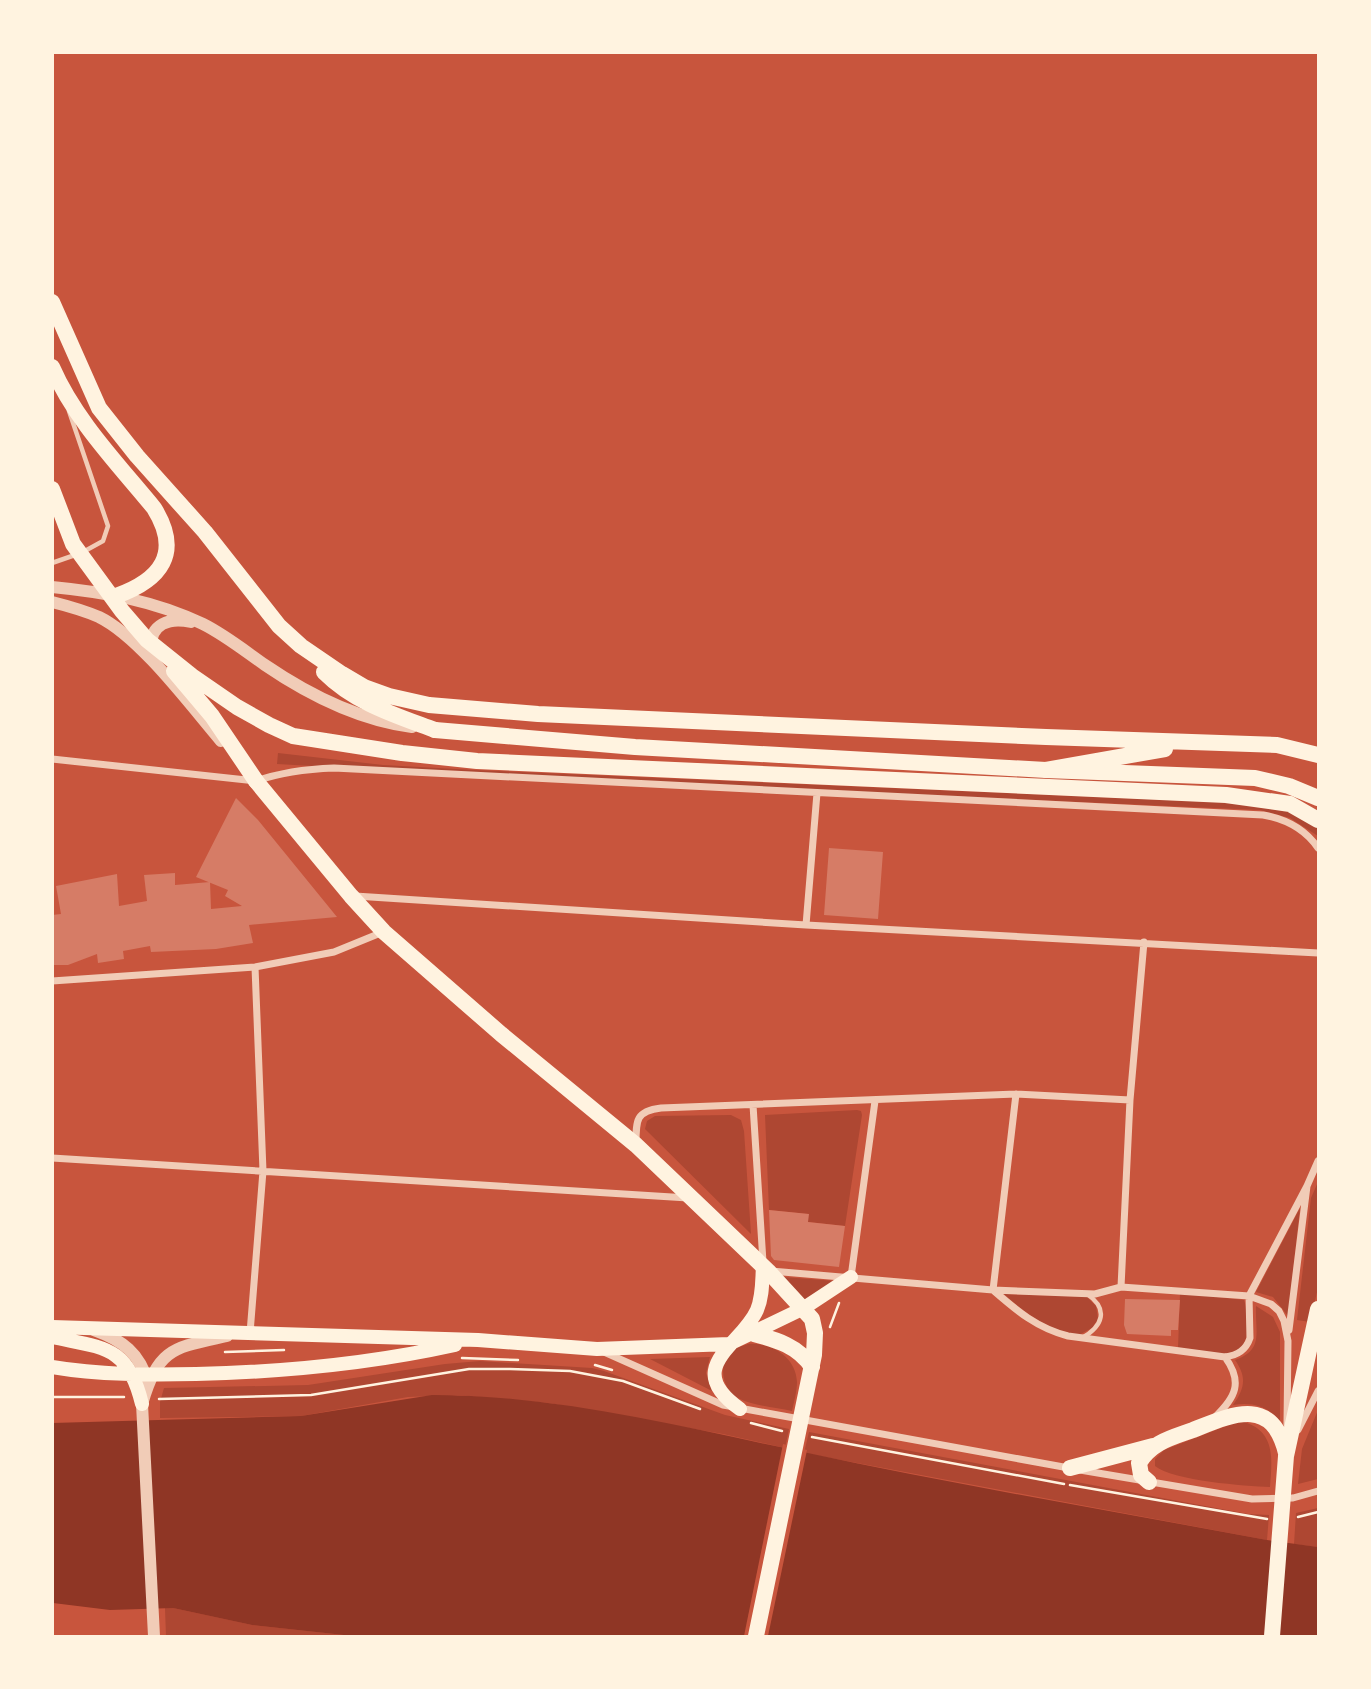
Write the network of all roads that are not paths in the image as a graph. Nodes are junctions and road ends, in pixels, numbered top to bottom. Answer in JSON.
{"nodes":[{"id":1,"x":52,"y":302,"type":"edge"},
{"id":2,"x":52,"y":367,"type":"edge"},
{"id":3,"x":61,"y":386,"type":"junction"},
{"id":4,"x":52,"y":489,"type":"edge"},
{"id":5,"x":52,"y":563,"type":"edge"},
{"id":6,"x":52,"y":587,"type":"edge"},
{"id":7,"x":116,"y":596,"type":"junction"},
{"id":8,"x":52,"y":602,"type":"edge"},
{"id":9,"x":205,"y":625,"type":"junction"},
{"id":10,"x":148,"y":640,"type":"junction"},
{"id":11,"x":301,"y":646,"type":"junction"},
{"id":12,"x":153,"y":662,"type":"junction"},
{"id":13,"x":435,"y":730,"type":"junction"},
{"id":14,"x":1195,"y":743,"type":"junction"},
{"id":15,"x":1318,"y":755,"type":"edge"},
{"id":16,"x":52,"y":759,"type":"edge"},
{"id":17,"x":1046,"y":770,"type":"junction"},
{"id":18,"x":256,"y":781,"type":"junction"},
{"id":19,"x":817,"y":793,"type":"junction"},
{"id":20,"x":1318,"y":798,"type":"edge"},
{"id":21,"x":1318,"y":820,"type":"edge"},
{"id":22,"x":1318,"y":848,"type":"edge"},
{"id":23,"x":351,"y":896,"type":"junction"},
{"id":24,"x":806,"y":925,"type":"junction"},
{"id":25,"x":384,"y":932,"type":"junction"},
{"id":26,"x":1144,"y":943,"type":"junction"},
{"id":27,"x":1318,"y":953,"type":"edge"},
{"id":28,"x":255,"y":967,"type":"junction"},
{"id":29,"x":52,"y":981,"type":"edge"},
{"id":30,"x":1016,"y":1094,"type":"junction"},
{"id":31,"x":1130,"y":1100,"type":"junction"},
{"id":32,"x":875,"y":1101,"type":"junction"},
{"id":33,"x":753,"y":1105,"type":"junction"},
{"id":34,"x":636,"y":1145,"type":"junction"},
{"id":35,"x":52,"y":1158,"type":"edge"},
{"id":36,"x":1318,"y":1161,"type":"edge"},
{"id":37,"x":263,"y":1171,"type":"junction"},
{"id":38,"x":1307,"y":1186,"type":"junction"},
{"id":39,"x":691,"y":1198,"type":"junction"},
{"id":40,"x":765,"y":1268,"type":"junction"},
{"id":41,"x":851,"y":1277,"type":"junction"},
{"id":42,"x":1121,"y":1287,"type":"junction"},
{"id":43,"x":993,"y":1290,"type":"junction"},
{"id":44,"x":1086,"y":1294,"type":"junction"},
{"id":45,"x":1249,"y":1296,"type":"junction"},
{"id":46,"x":804,"y":1308,"type":"junction"},
{"id":47,"x":1318,"y":1309,"type":"edge"},
{"id":48,"x":52,"y":1327,"type":"edge"},
{"id":49,"x":90,"y":1329,"type":"junction"},
{"id":50,"x":243,"y":1334,"type":"junction"},
{"id":51,"x":754,"y":1334,"type":"junction"},
{"id":52,"x":52,"y":1337,"type":"edge"},
{"id":53,"x":1082,"y":1338,"type":"junction"},
{"id":54,"x":478,"y":1340,"type":"junction"},
{"id":55,"x":1287,"y":1341,"type":"junction"},
{"id":56,"x":729,"y":1344,"type":"junction"},
{"id":57,"x":597,"y":1349,"type":"junction"},
{"id":58,"x":1226,"y":1357,"type":"junction"},
{"id":59,"x":52,"y":1367,"type":"edge"},
{"id":60,"x":810,"y":1373,"type":"junction"},
{"id":61,"x":148,"y":1383,"type":"junction"},
{"id":62,"x":1318,"y":1391,"type":"edge"},
{"id":63,"x":145,"y":1400,"type":"junction"},
{"id":64,"x":740,"y":1415,"type":"junction"},
{"id":65,"x":1208,"y":1423,"type":"junction"},
{"id":66,"x":1153,"y":1446,"type":"junction"},
{"id":67,"x":1286,"y":1456,"type":"junction"},
{"id":68,"x":1070,"y":1468,"type":"junction"},
{"id":69,"x":1149,"y":1482,"type":"junction"},
{"id":70,"x":1318,"y":1491,"type":"edge"},
{"id":71,"x":154,"y":1636,"type":"edge"},
{"id":72,"x":756,"y":1636,"type":"edge"},
{"id":73,"x":1272,"y":1636,"type":"edge"}],
"edges":[{"from":1,"to":11,"type":"main road"},
{"from":2,"to":3,"type":"main road"},
{"from":3,"to":5,"type":"lane"},
{"from":3,"to":7,"type":"main road"},
{"from":4,"to":10,"type":"main road"},
{"from":6,"to":7,"type":"street"},
{"from":7,"to":9,"type":"street"},
{"from":8,"to":12,"type":"street"},
{"from":9,"to":12,"type":"street"},
{"from":9,"to":13,"type":"street"},
{"from":10,"to":18,"type":"main road"},
{"from":10,"to":21,"type":"main road"},
{"from":11,"to":13,"type":"main road"},
{"from":11,"to":14,"type":"main road"},
{"from":12,"to":18,"type":"street"},
{"from":13,"to":17,"type":"main road"},
{"from":14,"to":15,"type":"main road"},
{"from":14,"to":17,"type":"main road"},
{"from":16,"to":18,"type":"street"},
{"from":17,"to":20,"type":"main road"},
{"from":18,"to":19,"type":"street"},
{"from":18,"to":23,"type":"main road"},
{"from":19,"to":22,"type":"street"},
{"from":19,"to":24,"type":"street"},
{"from":23,"to":24,"type":"street"},
{"from":23,"to":25,"type":"main road"},
{"from":24,"to":26,"type":"street"},
{"from":25,"to":28,"type":"street"},
{"from":25,"to":34,"type":"main road"},
{"from":26,"to":27,"type":"street"},
{"from":26,"to":31,"type":"street"},
{"from":28,"to":29,"type":"street"},
{"from":28,"to":37,"type":"street"},
{"from":30,"to":31,"type":"street"},
{"from":30,"to":32,"type":"street"},
{"from":30,"to":43,"type":"street"},
{"from":31,"to":42,"type":"street"},
{"from":32,"to":33,"type":"street"},
{"from":32,"to":41,"type":"street"},
{"from":33,"to":34,"type":"street"},
{"from":33,"to":40,"type":"street"},
{"from":34,"to":39,"type":"main road"},
{"from":35,"to":37,"type":"street"},
{"from":36,"to":38,"type":"street"},
{"from":37,"to":39,"type":"street"},
{"from":37,"to":50,"type":"street"},
{"from":38,"to":45,"type":"street"},
{"from":38,"to":55,"type":"street"},
{"from":39,"to":40,"type":"main road"},
{"from":40,"to":41,"type":"street"},
{"from":40,"to":46,"type":"main road"},
{"from":40,"to":56,"type":"main road"},
{"from":41,"to":43,"type":"street"},
{"from":41,"to":46,"type":"main road"},
{"from":42,"to":44,"type":"street"},
{"from":42,"to":45,"type":"street"},
{"from":43,"to":44,"type":"street"},
{"from":43,"to":53,"type":"street"},
{"from":44,"to":53,"type":"lane"},
{"from":45,"to":55,"type":"street"},
{"from":45,"to":58,"type":"street"},
{"from":46,"to":51,"type":"main road"},
{"from":46,"to":60,"type":"main road"},
{"from":47,"to":67,"type":"main road"},
{"from":48,"to":49,"type":"main road"},
{"from":49,"to":50,"type":"main road"},
{"from":49,"to":61,"type":"street"},
{"from":50,"to":54,"type":"main road"},
{"from":50,"to":61,"type":"street"},
{"from":51,"to":56,"type":"main road"},
{"from":51,"to":60,"type":"main road"},
{"from":52,"to":63,"type":"main road"},
{"from":53,"to":58,"type":"street"},
{"from":54,"to":57,"type":"main road"},
{"from":54,"to":59,"type":"main road"},
{"from":55,"to":67,"type":"street"},
{"from":56,"to":57,"type":"main road"},
{"from":56,"to":64,"type":"main road"},
{"from":57,"to":64,"type":"street"},
{"from":58,"to":65,"type":"street"},
{"from":60,"to":72,"type":"main road"},
{"from":61,"to":63,"type":"street"},
{"from":62,"to":67,"type":"street"},
{"from":63,"to":71,"type":"street"},
{"from":64,"to":68,"type":"street"},
{"from":65,"to":66,"type":"main road"},
{"from":65,"to":67,"type":"main road"},
{"from":66,"to":68,"type":"main road"},
{"from":66,"to":69,"type":"main road"},
{"from":67,"to":73,"type":"main road"},
{"from":68,"to":69,"type":"street"},
{"from":69,"to":70,"type":"street"}]}
